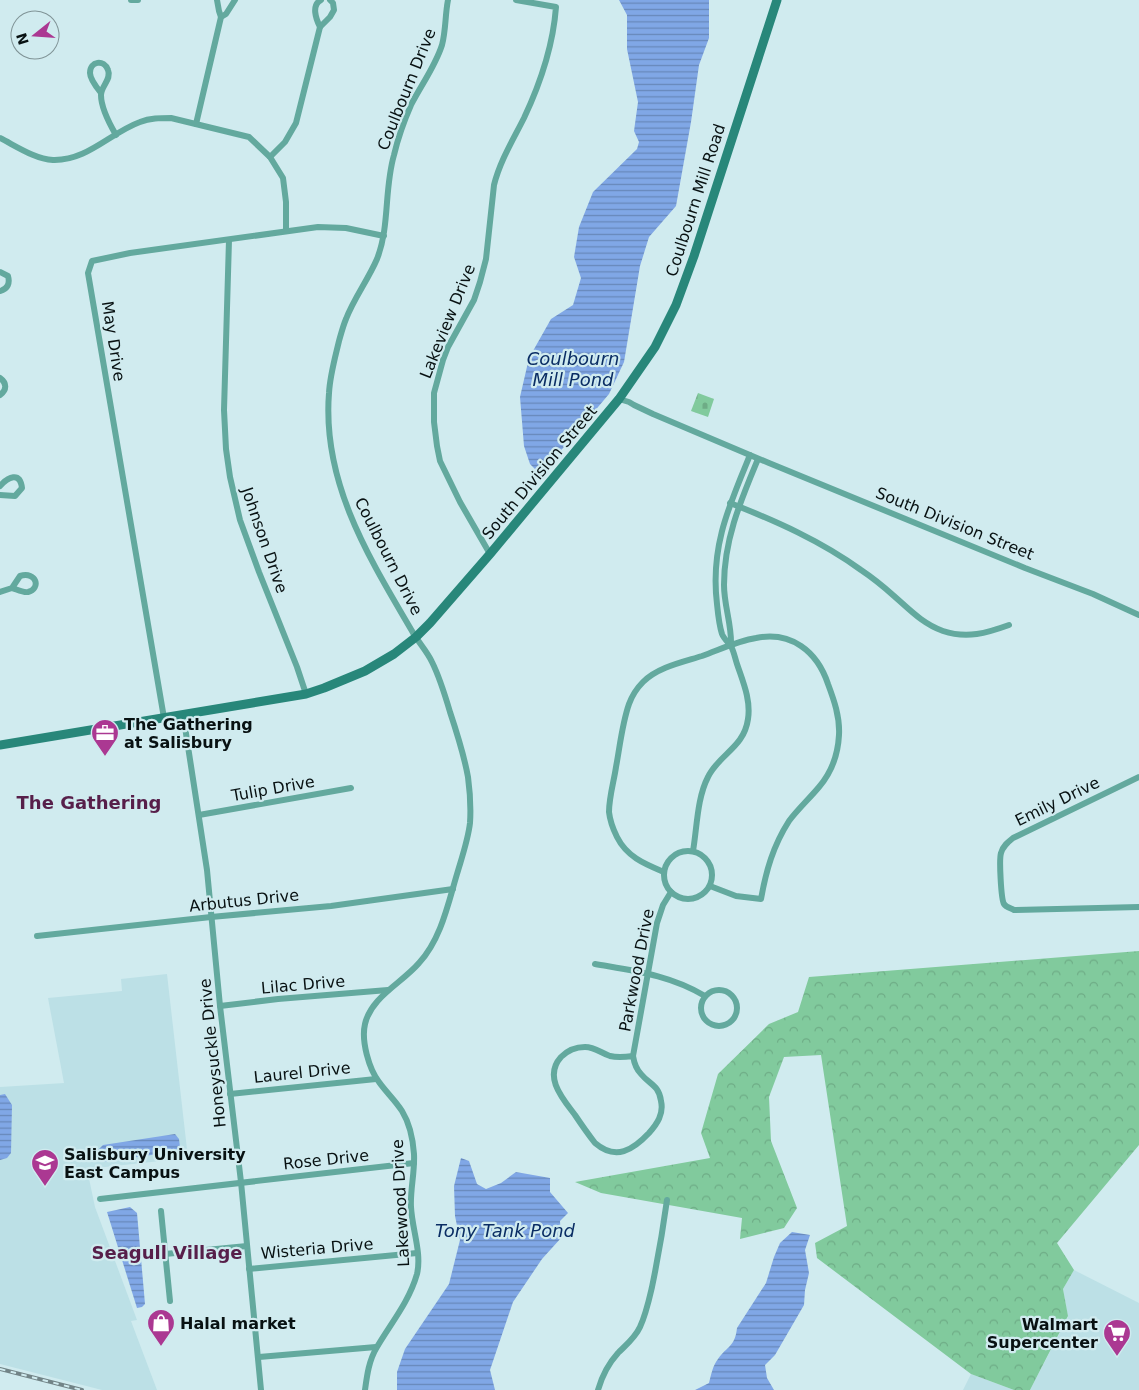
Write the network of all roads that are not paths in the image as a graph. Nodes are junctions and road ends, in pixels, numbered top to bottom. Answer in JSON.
{"nodes":[{"id":1,"x":132,"y":0,"type":"edge"},
{"id":2,"x":138,"y":0,"type":"edge"},
{"id":3,"x":217,"y":0,"type":"edge"},
{"id":4,"x":235,"y":0,"type":"edge"},
{"id":5,"x":322,"y":0,"type":"edge"},
{"id":6,"x":330,"y":0,"type":"edge"},
{"id":7,"x":448,"y":0,"type":"edge"},
{"id":8,"x":516,"y":0,"type":"edge"},
{"id":9,"x":777,"y":0,"type":"edge"},
{"id":10,"x":222,"y":17,"type":"junction"},
{"id":11,"x":320,"y":27,"type":"junction"},
{"id":12,"x":100,"y":94,"type":"dead end"},
{"id":13,"x":196,"y":124,"type":"junction"},
{"id":14,"x":116,"y":135,"type":"junction"},
{"id":15,"x":0,"y":138,"type":"edge"},
{"id":16,"x":270,"y":157,"type":"junction"},
{"id":17,"x":286,"y":231,"type":"junction"},
{"id":18,"x":384,"y":236,"type":"junction"},
{"id":19,"x":229,"y":240,"type":"junction"},
{"id":20,"x":0,"y":272,"type":"edge"},
{"id":21,"x":0,"y":291,"type":"edge"},
{"id":22,"x":0,"y":378,"type":"edge"},
{"id":23,"x":0,"y":395,"type":"edge"},
{"id":24,"x":619,"y":399,"type":"junction"},
{"id":25,"x":750,"y":455,"type":"junction"},
{"id":26,"x":758,"y":459,"type":"junction"},
{"id":27,"x":0,"y":486,"type":"edge"},
{"id":28,"x":0,"y":495,"type":"edge"},
{"id":29,"x":730,"y":503,"type":"junction"},
{"id":30,"x":738,"y":506,"type":"junction"},
{"id":31,"x":490,"y":554,"type":"junction"},
{"id":32,"x":12,"y":588,"type":"dead end"},
{"id":33,"x":0,"y":592,"type":"edge"},
{"id":34,"x":1139,"y":615,"type":"edge"},
{"id":35,"x":1009,"y":625,"type":"dead end"},
{"id":36,"x":416,"y":637,"type":"junction"},
{"id":37,"x":731,"y":646,"type":"junction"},
{"id":38,"x":306,"y":694,"type":"junction"},
{"id":39,"x":183,"y":714,"type":"junction"},
{"id":40,"x":164,"y":718,"type":"junction"},
{"id":41,"x":0,"y":745,"type":"edge"},
{"id":42,"x":1139,"y":777,"type":"edge"},
{"id":43,"x":351,"y":788,"type":"dead end"},
{"id":44,"x":199,"y":815,"type":"junction"},
{"id":45,"x":694,"y":851,"type":"junction"},
{"id":46,"x":664,"y":872,"type":"junction"},
{"id":47,"x":710,"y":886,"type":"junction"},
{"id":48,"x":453,"y":889,"type":"junction"},
{"id":49,"x":671,"y":892,"type":"junction"},
{"id":50,"x":1139,"y":908,"type":"edge"},
{"id":51,"x":211,"y":917,"type":"junction"},
{"id":52,"x":38,"y":936,"type":"dead end"},
{"id":53,"x":596,"y":964,"type":"dead end"},
{"id":54,"x":648,"y":973,"type":"junction"},
{"id":55,"x":388,"y":990,"type":"junction"},
{"id":56,"x":705,"y":996,"type":"junction"},
{"id":57,"x":220,"y":1006,"type":"junction"},
{"id":58,"x":633,"y":1056,"type":"junction"},
{"id":59,"x":376,"y":1079,"type":"junction"},
{"id":60,"x":230,"y":1094,"type":"junction"},
{"id":61,"x":414,"y":1163,"type":"junction"},
{"id":62,"x":240,"y":1182,"type":"junction"},
{"id":63,"x":100,"y":1199,"type":"dead end"},
{"id":64,"x":667,"y":1200,"type":"dead end"},
{"id":65,"x":161,"y":1211,"type":"dead end"},
{"id":66,"x":247,"y":1246,"type":"junction"},
{"id":67,"x":417,"y":1253,"type":"junction"},
{"id":68,"x":165,"y":1254,"type":"junction"},
{"id":69,"x":249,"y":1269,"type":"junction"},
{"id":70,"x":170,"y":1301,"type":"dead end"},
{"id":71,"x":376,"y":1347,"type":"junction"},
{"id":72,"x":259,"y":1357,"type":"junction"},
{"id":73,"x":261,"y":1390,"type":"edge"},
{"id":74,"x":364,"y":1390,"type":"edge"},
{"id":75,"x":598,"y":1390,"type":"edge"}],
"edges":[{"from":1,"to":2,"type":"street"},
{"from":3,"to":10,"type":"street"},
{"from":4,"to":10,"type":"street"},
{"from":5,"to":11,"type":"street"},
{"from":6,"to":11,"type":"street"},
{"from":7,"to":18,"type":"street","name":"Coulbourn Drive"},
{"from":8,"to":31,"type":"street","name":"Lakeview Drive"},
{"from":9,"to":24,"type":"street","name":"Coulbourn Mill Road"},
{"from":10,"to":13,"type":"street"},
{"from":11,"to":16,"type":"street"},
{"from":12,"to":14,"type":"street"},
{"from":13,"to":14,"type":"street"},
{"from":13,"to":16,"type":"street"},
{"from":14,"to":15,"type":"street"},
{"from":16,"to":17,"type":"street"},
{"from":17,"to":18,"type":"street","name":"May Drive"},
{"from":17,"to":19,"type":"street","name":"May Drive"},
{"from":18,"to":36,"type":"street","name":"Coulbourn Drive"},
{"from":19,"to":38,"type":"street","name":"Johnson Drive"},
{"from":19,"to":40,"type":"street","name":"May Drive"},
{"from":20,"to":21,"type":"street"},
{"from":22,"to":23,"type":"street"},
{"from":24,"to":25,"type":"street","name":"South Division Street"},
{"from":24,"to":31,"type":"street","name":"South Division Street"},
{"from":25,"to":26,"type":"street","name":"South Division Street"},
{"from":25,"to":29,"type":"street"},
{"from":26,"to":30,"type":"street"},
{"from":26,"to":34,"type":"street","name":"South Division Street"},
{"from":27,"to":28,"type":"street"},
{"from":29,"to":30,"type":"street"},
{"from":29,"to":37,"type":"street"},
{"from":30,"to":35,"type":"street"},
{"from":30,"to":37,"type":"street"},
{"from":31,"to":36,"type":"street","name":"South Division Street"},
{"from":32,"to":33,"type":"street"},
{"from":36,"to":38,"type":"street","name":"South Division Street"},
{"from":36,"to":48,"type":"street","name":"Lakewood Drive"},
{"from":37,"to":45,"type":"street"},
{"from":37,"to":46,"type":"street"},
{"from":37,"to":47,"type":"street"},
{"from":38,"to":39,"type":"street","name":"South Division Street"},
{"from":39,"to":40,"type":"street","name":"South Division Street"},
{"from":39,"to":44,"type":"street","name":"Honeysuckle Drive"},
{"from":40,"to":41,"type":"street","name":"South Division Street"},
{"from":42,"to":50,"type":"street","name":"Emily Drive"},
{"from":43,"to":44,"type":"street","name":"Tulip Drive"},
{"from":44,"to":51,"type":"street","name":"Honeysuckle Drive"},
{"from":45,"to":46,"type":"street"},
{"from":45,"to":47,"type":"street"},
{"from":46,"to":49,"type":"street"},
{"from":47,"to":49,"type":"street"},
{"from":48,"to":51,"type":"street","name":"Arbutus Drive"},
{"from":48,"to":55,"type":"street","name":"Lakewood Drive"},
{"from":49,"to":54,"type":"street","name":"Parkwood Drive"},
{"from":51,"to":52,"type":"street","name":"Arbutus Drive"},
{"from":51,"to":57,"type":"street","name":"Honeysuckle Drive"},
{"from":53,"to":54,"type":"street"},
{"from":54,"to":56,"type":"street"},
{"from":54,"to":58,"type":"street","name":"Parkwood Drive"},
{"from":55,"to":57,"type":"street","name":"Lilac Drive"},
{"from":55,"to":59,"type":"street","name":"Lakewood Drive"},
{"from":56,"to":56,"type":"street"},
{"from":57,"to":60,"type":"street","name":"Honeysuckle Drive"},
{"from":58,"to":58,"type":"street","name":"Parkwood Drive"},
{"from":59,"to":60,"type":"street","name":"Laurel Drive"},
{"from":59,"to":61,"type":"street","name":"Lakewood Drive"},
{"from":60,"to":62,"type":"street","name":"Honeysuckle Drive"},
{"from":61,"to":62,"type":"street","name":"Rose Drive"},
{"from":61,"to":67,"type":"street","name":"Lakewood Drive"},
{"from":62,"to":63,"type":"street","name":"Rose Drive"},
{"from":62,"to":66,"type":"street","name":"Honeysuckle Drive"},
{"from":64,"to":75,"type":"street"},
{"from":65,"to":68,"type":"street"},
{"from":66,"to":68,"type":"street"},
{"from":66,"to":69,"type":"street","name":"Honeysuckle Drive"},
{"from":67,"to":69,"type":"street","name":"Wisteria Drive"},
{"from":67,"to":71,"type":"street","name":"Lakewood Drive"},
{"from":68,"to":70,"type":"street"},
{"from":69,"to":72,"type":"street","name":"Honeysuckle Drive"},
{"from":71,"to":72,"type":"street"},
{"from":71,"to":74,"type":"street","name":"Lakewood Drive"},
{"from":72,"to":73,"type":"street","name":"Honeysuckle Drive"}]}
